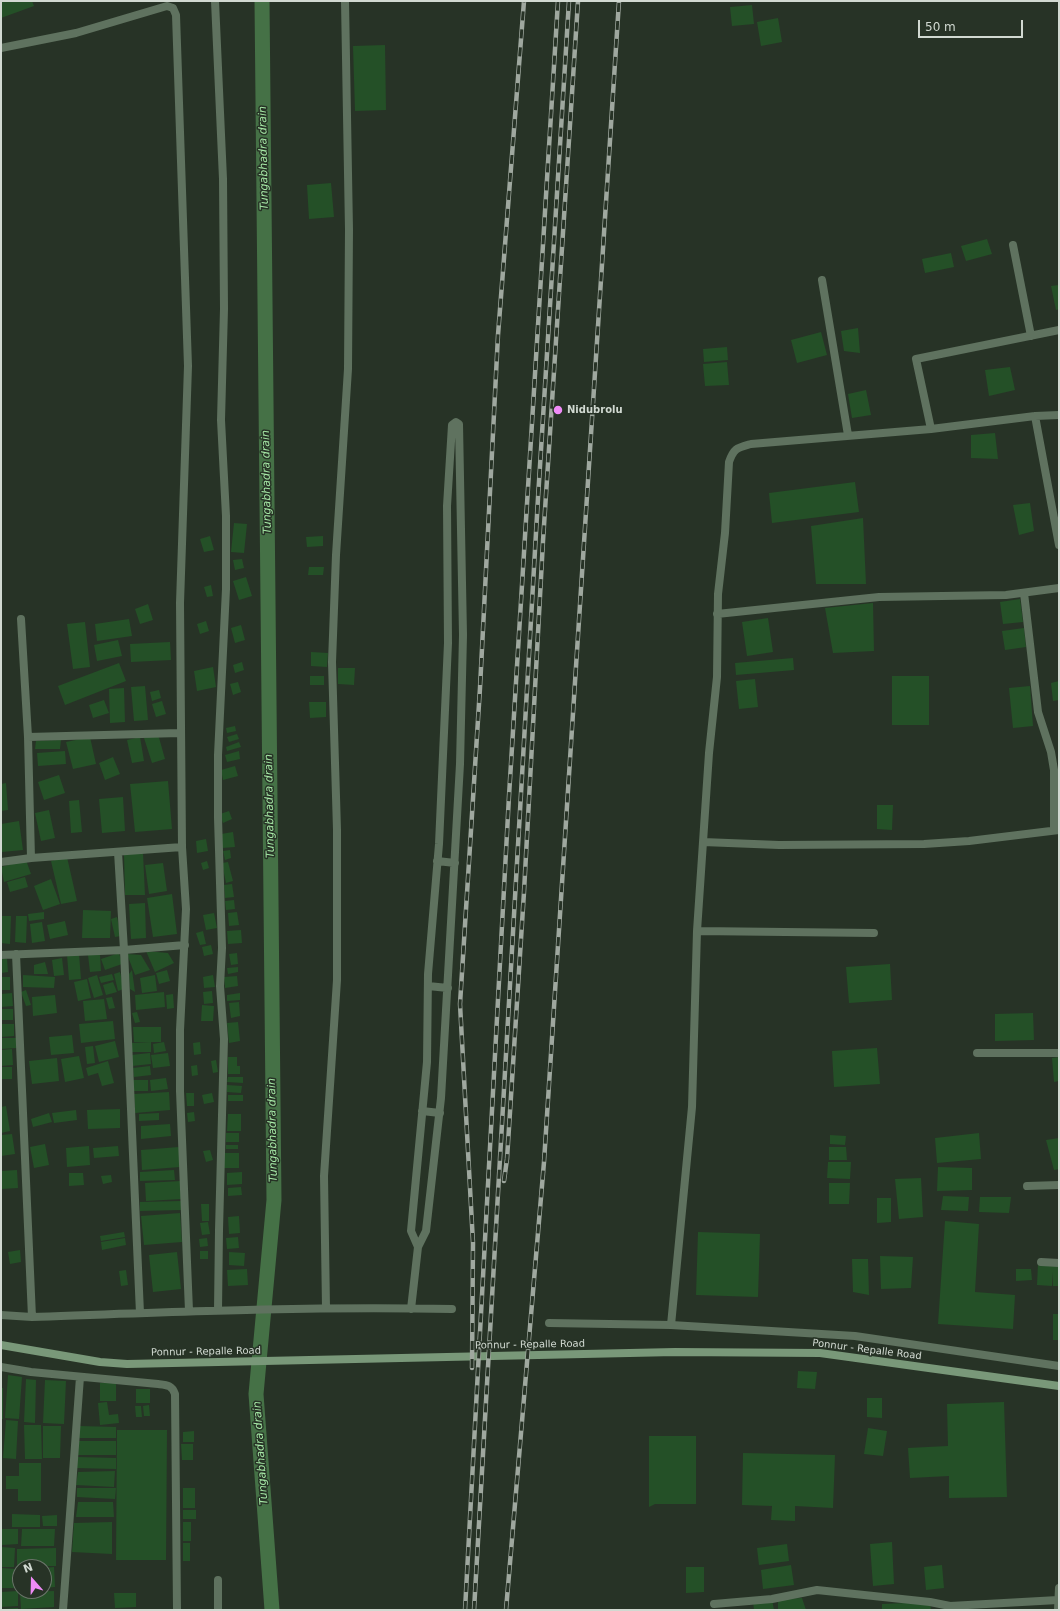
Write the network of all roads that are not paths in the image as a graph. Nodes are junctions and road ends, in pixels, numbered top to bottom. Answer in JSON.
{"nodes":[{"id":1,"x":215,"y":1,"type":"edge"},
{"id":2,"x":344,"y":1,"type":"edge"},
{"id":3,"x":1,"y":48,"type":"edge"},
{"id":4,"x":1013,"y":245,"type":"dead end"},
{"id":5,"x":822,"y":280,"type":"dead end"},
{"id":6,"x":1059,"y":330,"type":"edge"},
{"id":7,"x":1031,"y":336,"type":"junction"},
{"id":8,"x":1059,"y":415,"type":"edge"},
{"id":9,"x":1035,"y":416,"type":"junction"},
{"id":10,"x":931,"y":429,"type":"junction"},
{"id":11,"x":848,"y":435,"type":"junction"},
{"id":12,"x":1059,"y":546,"type":"edge"},
{"id":13,"x":1059,"y":588,"type":"edge"},
{"id":14,"x":1024,"y":593,"type":"junction"},
{"id":15,"x":717,"y":614,"type":"junction"},
{"id":16,"x":20,"y":619,"type":"dead end"},
{"id":17,"x":448,"y":634,"type":"junction"},
{"id":18,"x":463,"y":635,"type":"junction"},
{"id":19,"x":180,"y":733,"type":"junction"},
{"id":20,"x":28,"y":737,"type":"junction"},
{"id":21,"x":1057,"y":830,"type":"edge"},
{"id":22,"x":702,"y":842,"type":"junction"},
{"id":23,"x":182,"y":847,"type":"junction"},
{"id":24,"x":118,"y":852,"type":"junction"},
{"id":25,"x":31,"y":858,"type":"junction"},
{"id":26,"x":437,"y":861,"type":"junction"},
{"id":27,"x":1,"y":862,"type":"edge"},
{"id":28,"x":455,"y":863,"type":"junction"},
{"id":29,"x":697,"y":931,"type":"junction"},
{"id":30,"x":874,"y":933,"type":"dead end"},
{"id":31,"x":185,"y":945,"type":"junction"},
{"id":32,"x":124,"y":950,"type":"junction"},
{"id":33,"x":16,"y":954,"type":"junction"},
{"id":34,"x":1,"y":955,"type":"edge"},
{"id":35,"x":428,"y":986,"type":"junction"},
{"id":36,"x":448,"y":988,"type":"junction"},
{"id":37,"x":977,"y":1053,"type":"dead end"},
{"id":38,"x":1059,"y":1053,"type":"edge"},
{"id":39,"x":422,"y":1111,"type":"junction"},
{"id":40,"x":440,"y":1113,"type":"junction"},
{"id":41,"x":1059,"y":1185,"type":"edge"},
{"id":42,"x":1027,"y":1186,"type":"dead end"},
{"id":43,"x":418,"y":1247,"type":"junction"},
{"id":44,"x":1040,"y":1262,"type":"dead end"},
{"id":45,"x":1059,"y":1263,"type":"edge"},
{"id":46,"x":326,"y":1308,"type":"junction"},
{"id":47,"x":412,"y":1308,"type":"junction"},
{"id":48,"x":452,"y":1309,"type":"dead end"},
{"id":49,"x":222,"y":1310,"type":"junction"},
{"id":50,"x":189,"y":1311,"type":"junction"},
{"id":51,"x":140,"y":1313,"type":"junction"},
{"id":52,"x":1,"y":1315,"type":"edge"},
{"id":53,"x":32,"y":1317,"type":"junction"},
{"id":54,"x":549,"y":1323,"type":"dead end"},
{"id":55,"x":671,"y":1325,"type":"junction"},
{"id":56,"x":1,"y":1345,"type":"edge"},
{"id":57,"x":1059,"y":1366,"type":"edge"},
{"id":58,"x":1,"y":1367,"type":"edge"},
{"id":59,"x":80,"y":1377,"type":"junction"},
{"id":60,"x":1059,"y":1386,"type":"edge"},
{"id":61,"x":218,"y":1580,"type":"dead end"},
{"id":62,"x":1059,"y":1588,"type":"edge"},
{"id":63,"x":1058,"y":1600,"type":"edge"},
{"id":64,"x":714,"y":1604,"type":"dead end"},
{"id":65,"x":64,"y":1610,"type":"edge"},
{"id":66,"x":177,"y":1610,"type":"edge"},
{"id":67,"x":218,"y":1610,"type":"edge"},
{"id":68,"x":1058,"y":1610,"type":"edge"}],
"edges":[{"from":1,"to":49,"type":"street"},
{"from":2,"to":46,"type":"street"},
{"from":3,"to":19,"type":"street"},
{"from":4,"to":7,"type":"street"},
{"from":5,"to":11,"type":"street"},
{"from":6,"to":7,"type":"street"},
{"from":7,"to":10,"type":"street"},
{"from":8,"to":9,"type":"street"},
{"from":9,"to":10,"type":"street"},
{"from":9,"to":12,"type":"street"},
{"from":10,"to":11,"type":"street"},
{"from":11,"to":15,"type":"street"},
{"from":13,"to":14,"type":"street"},
{"from":14,"to":15,"type":"street"},
{"from":14,"to":21,"type":"street"},
{"from":15,"to":22,"type":"street"},
{"from":16,"to":20,"type":"street"},
{"from":17,"to":18,"type":"street"},
{"from":17,"to":18,"type":"street"},
{"from":17,"to":26,"type":"street"},
{"from":18,"to":28,"type":"street"},
{"from":19,"to":20,"type":"street"},
{"from":19,"to":23,"type":"street"},
{"from":20,"to":25,"type":"street"},
{"from":21,"to":22,"type":"street"},
{"from":22,"to":29,"type":"street"},
{"from":23,"to":24,"type":"street"},
{"from":23,"to":31,"type":"street"},
{"from":24,"to":25,"type":"street"},
{"from":24,"to":32,"type":"street"},
{"from":25,"to":27,"type":"street"},
{"from":26,"to":28,"type":"street"},
{"from":26,"to":35,"type":"street"},
{"from":28,"to":36,"type":"street"},
{"from":29,"to":30,"type":"street"},
{"from":29,"to":55,"type":"street"},
{"from":31,"to":32,"type":"street"},
{"from":31,"to":50,"type":"street"},
{"from":32,"to":33,"type":"street"},
{"from":32,"to":51,"type":"street"},
{"from":33,"to":34,"type":"street"},
{"from":33,"to":53,"type":"street"},
{"from":35,"to":36,"type":"street"},
{"from":35,"to":39,"type":"street"},
{"from":36,"to":40,"type":"street"},
{"from":37,"to":38,"type":"street"},
{"from":39,"to":40,"type":"street"},
{"from":39,"to":43,"type":"street"},
{"from":40,"to":43,"type":"street"},
{"from":41,"to":42,"type":"street"},
{"from":43,"to":47,"type":"street"},
{"from":44,"to":45,"type":"street"},
{"from":46,"to":47,"type":"street"},
{"from":46,"to":49,"type":"street"},
{"from":47,"to":48,"type":"street"},
{"from":49,"to":50,"type":"street"},
{"from":50,"to":51,"type":"street"},
{"from":51,"to":53,"type":"street"},
{"from":52,"to":53,"type":"street"},
{"from":54,"to":55,"type":"street"},
{"from":55,"to":57,"type":"street"},
{"from":56,"to":60,"type":"main road","name":"Ponnur - Repalle Road"},
{"from":58,"to":59,"type":"street"},
{"from":59,"to":65,"type":"street"},
{"from":59,"to":66,"type":"street"},
{"from":61,"to":67,"type":"street"},
{"from":62,"to":63,"type":"street"},
{"from":63,"to":64,"type":"street"},
{"from":63,"to":68,"type":"street"}]}
